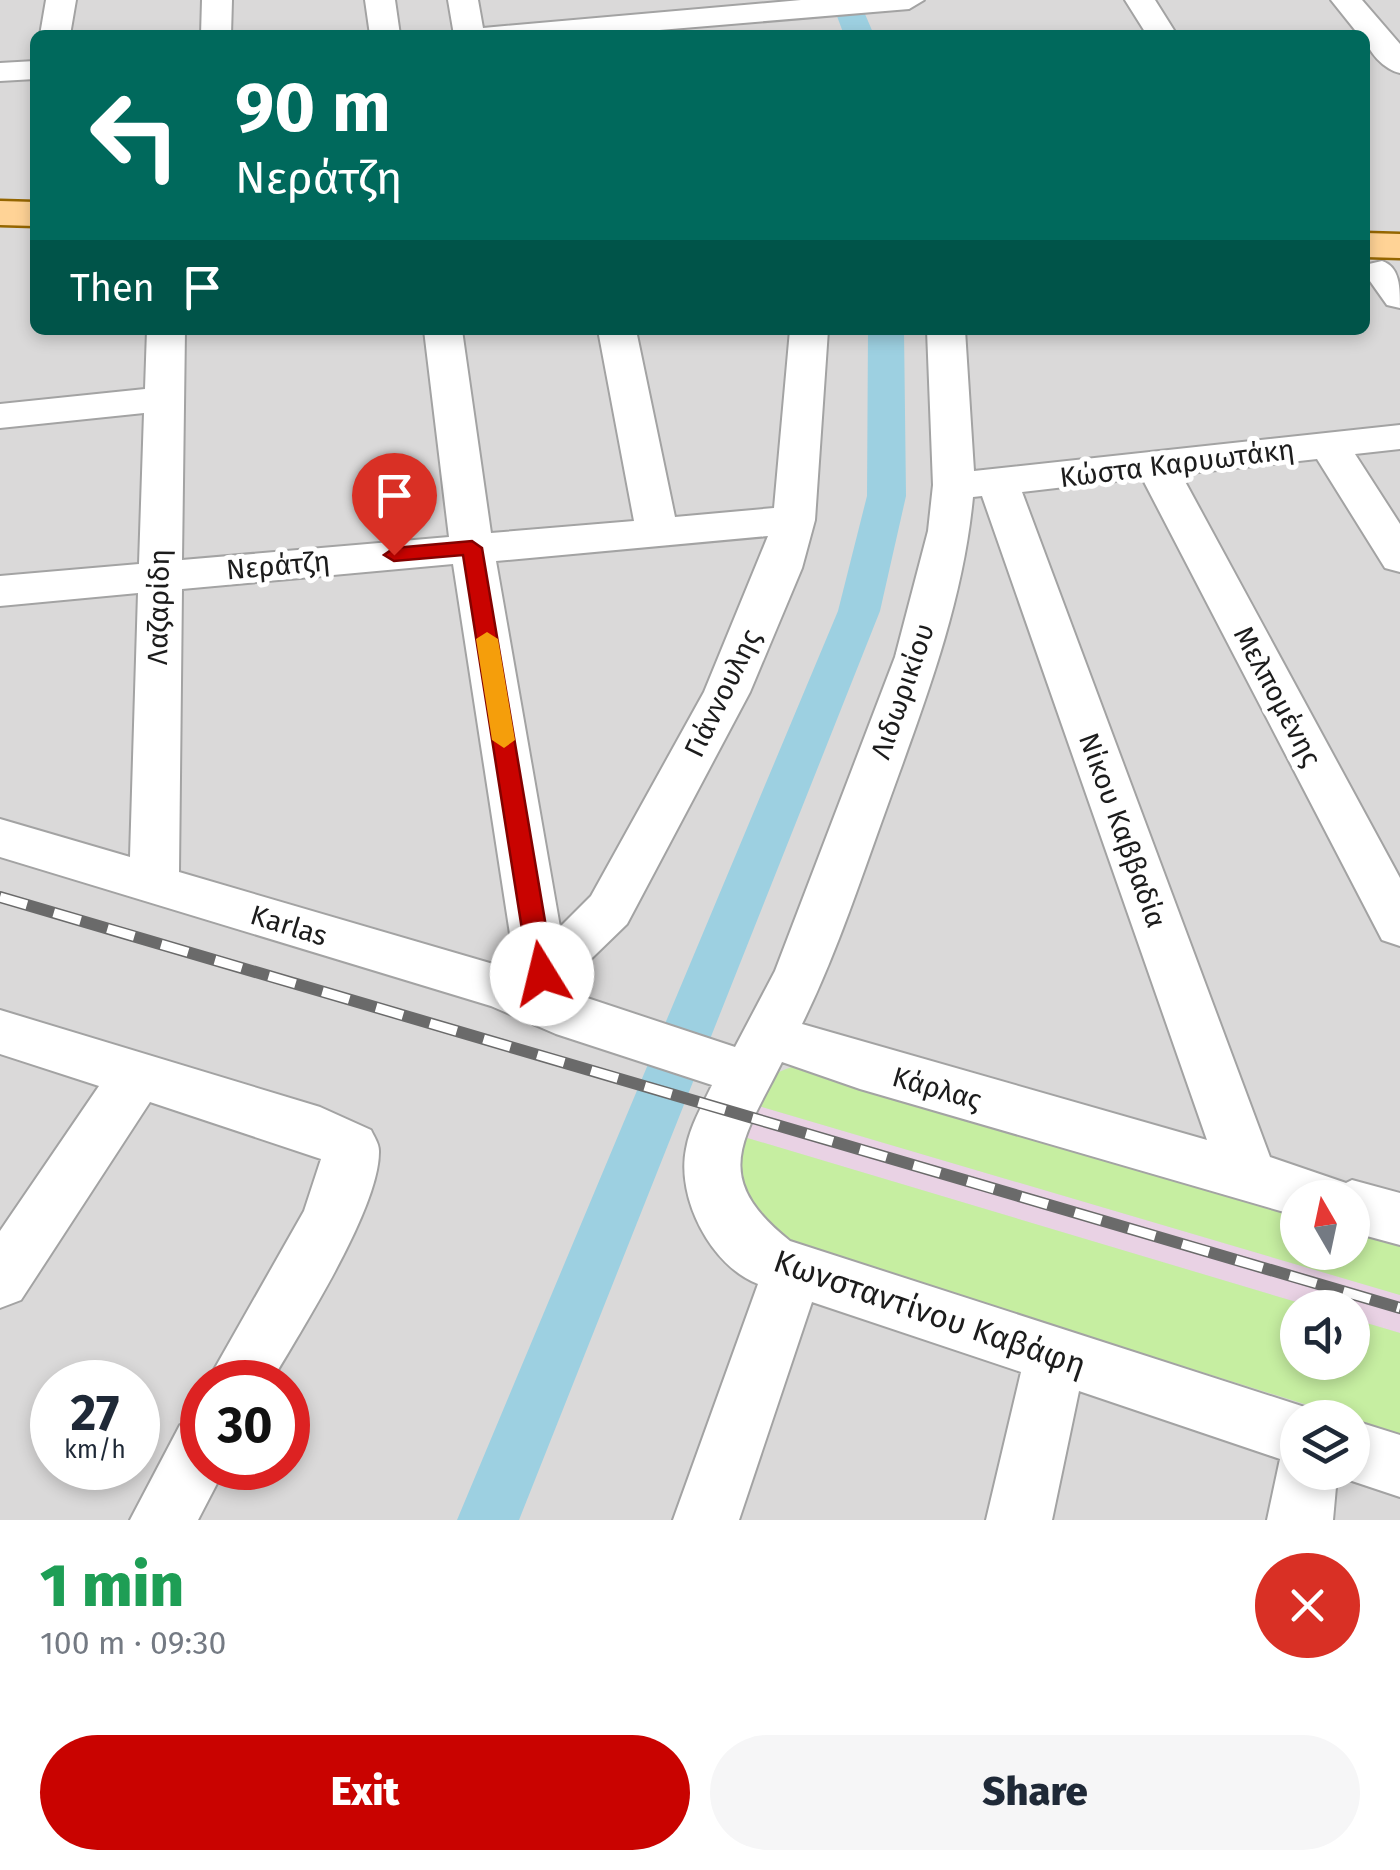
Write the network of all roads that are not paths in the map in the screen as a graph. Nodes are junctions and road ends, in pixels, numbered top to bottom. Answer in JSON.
{"nodes":[{"id":1,"x":60,"y":0,"type":"edge"},
{"id":2,"x":217,"y":0,"type":"edge"},
{"id":3,"x":380,"y":0,"type":"edge"},
{"id":4,"x":463,"y":0,"type":"edge"},
{"id":5,"x":896,"y":0,"type":"edge"},
{"id":6,"x":909,"y":0,"type":"edge"},
{"id":7,"x":1140,"y":0,"type":"edge"},
{"id":8,"x":1346,"y":0,"type":"edge"},
{"id":9,"x":685,"y":10,"type":"edge"},
{"id":10,"x":794,"y":16,"type":"edge"},
{"id":11,"x":56,"y":30,"type":"edge"},
{"id":12,"x":216,"y":30,"type":"edge"},
{"id":13,"x":384,"y":30,"type":"edge"},
{"id":14,"x":468,"y":30,"type":"edge"},
{"id":15,"x":558,"y":30,"type":"edge"},
{"id":16,"x":907,"y":30,"type":"edge"},
{"id":17,"x":1159,"y":30,"type":"edge"},
{"id":18,"x":1368,"y":30,"type":"edge"},
{"id":19,"x":30,"y":70,"type":"edge"},
{"id":20,"x":0,"y":72,"type":"edge"},
{"id":21,"x":0,"y":213,"type":"edge"},
{"id":22,"x":30,"y":214,"type":"edge"},
{"id":23,"x":166,"y":335,"type":"edge"},
{"id":24,"x":444,"y":335,"type":"edge"},
{"id":25,"x":617,"y":335,"type":"edge"},
{"id":26,"x":809,"y":335,"type":"edge"},
{"id":27,"x":947,"y":335,"type":"edge"},
{"id":28,"x":166,"y":398,"type":"junction"},
{"id":29,"x":0,"y":416,"type":"edge"},
{"id":30,"x":1400,"y":437,"type":"edge"},
{"id":31,"x":1330,"y":445,"type":"junction"},
{"id":32,"x":1157,"y":467,"type":"junction"},
{"id":33,"x":976,"y":485,"type":"junction"},
{"id":34,"x":794,"y":520,"type":"junction"},
{"id":35,"x":657,"y":532,"type":"junction"},
{"id":36,"x":472,"y":548,"type":"junction"},
{"id":37,"x":1400,"y":558,"type":"edge"},
{"id":38,"x":158,"y":576,"type":"junction"},
{"id":39,"x":0,"y":591,"type":"edge"},
{"id":40,"x":0,"y":838,"type":"edge"},
{"id":41,"x":154,"y":884,"type":"junction"},
{"id":42,"x":1400,"y":926,"type":"edge"},
{"id":43,"x":523,"y":982,"type":"junction"},
{"id":44,"x":575,"y":1018,"type":"joint"},
{"id":45,"x":0,"y":1032,"type":"edge"},
{"id":46,"x":748,"y":1058,"type":"junction"},
{"id":47,"x":138,"y":1074,"type":"junction"},
{"id":48,"x":1248,"y":1176,"type":"junction"},
{"id":49,"x":1280,"y":1185,"type":"edge"},
{"id":50,"x":1370,"y":1211,"type":"edge"},
{"id":51,"x":1400,"y":1219,"type":"edge"},
{"id":52,"x":792,"y":1272,"type":"junction"},
{"id":53,"x":0,"y":1281,"type":"edge"},
{"id":54,"x":1055,"y":1358,"type":"junction"},
{"id":55,"x":250,"y":1360,"type":"edge"},
{"id":56,"x":1280,"y":1428,"type":"edge"},
{"id":57,"x":1370,"y":1457,"type":"edge"},
{"id":58,"x":1400,"y":1466,"type":"edge"},
{"id":59,"x":180,"y":1488,"type":"edge"},
{"id":60,"x":1304,"y":1490,"type":"edge"},
{"id":61,"x":163,"y":1520,"type":"edge"},
{"id":62,"x":706,"y":1520,"type":"edge"},
{"id":63,"x":1019,"y":1520,"type":"edge"},
{"id":64,"x":1300,"y":1520,"type":"edge"}],
"edges":[{"from":1,"to":11,"type":"street"},
{"from":2,"to":12,"type":"street"},
{"from":3,"to":13,"type":"street"},
{"from":4,"to":14,"type":"street"},
{"from":5,"to":6,"type":"street"},
{"from":5,"to":10,"type":"street"},
{"from":5,"to":16,"type":"street"},
{"from":7,"to":17,"type":"street"},
{"from":8,"to":18,"type":"street"},
{"from":9,"to":10,"type":"street"},
{"from":9,"to":15,"type":"street"},
{"from":19,"to":20,"type":"street"},
{"from":21,"to":22,"type":"main road"},
{"from":23,"to":28,"type":"street","name":"Λαζαρίδη"},
{"from":24,"to":36,"type":"street"},
{"from":25,"to":35,"type":"street"},
{"from":26,"to":34,"type":"street","name":"Γιάννουλης"},
{"from":27,"to":33,"type":"street","name":"Λιδωρικίου"},
{"from":28,"to":29,"type":"street"},
{"from":28,"to":38,"type":"street","name":"Λαζαρίδη"},
{"from":30,"to":31,"type":"street","name":"Κώστα Καρυωτάκη"},
{"from":31,"to":32,"type":"street","name":"Κώστα Καρυωτάκη"},
{"from":31,"to":37,"type":"street"},
{"from":32,"to":33,"type":"street","name":"Κώστα Καρυωτάκη"},
{"from":32,"to":42,"type":"street","name":"Μελπομένης"},
{"from":33,"to":46,"type":"street","name":"Λιδωρικίου"},
{"from":33,"to":48,"type":"street","name":"Νίκου Καββαδία"},
{"from":34,"to":35,"type":"street","name":"Νεράτζη"},
{"from":34,"to":43,"type":"street","name":"Γιάννουλης"},
{"from":35,"to":36,"type":"street","name":"Νεράτζη"},
{"from":36,"to":38,"type":"street","name":"Νεράτζη"},
{"from":36,"to":43,"type":"street"},
{"from":38,"to":39,"type":"street","name":"Νεράτζη"},
{"from":38,"to":41,"type":"street","name":"Λαζαρίδη"},
{"from":40,"to":41,"type":"street","name":"Karlas"},
{"from":41,"to":43,"type":"street","name":"Karlas"},
{"from":43,"to":44,"type":"street","name":"Karlas"},
{"from":44,"to":46,"type":"street","name":"Κάρλας"},
{"from":45,"to":47,"type":"street"},
{"from":46,"to":48,"type":"street","name":"Κάρλας"},
{"from":46,"to":52,"type":"street","name":"Κωνσταντίνου Καβάφη"},
{"from":47,"to":53,"type":"street"},
{"from":47,"to":55,"type":"street"},
{"from":48,"to":49,"type":"street","name":"Κάρλας"},
{"from":50,"to":51,"type":"street"},
{"from":52,"to":54,"type":"street","name":"Κωνσταντίνου Καβάφη"},
{"from":52,"to":62,"type":"street"},
{"from":54,"to":56,"type":"street","name":"Κωνσταντίνου Καβάφη"},
{"from":54,"to":63,"type":"street"},
{"from":57,"to":58,"type":"street"},
{"from":59,"to":61,"type":"street"},
{"from":60,"to":64,"type":"street"}]}
